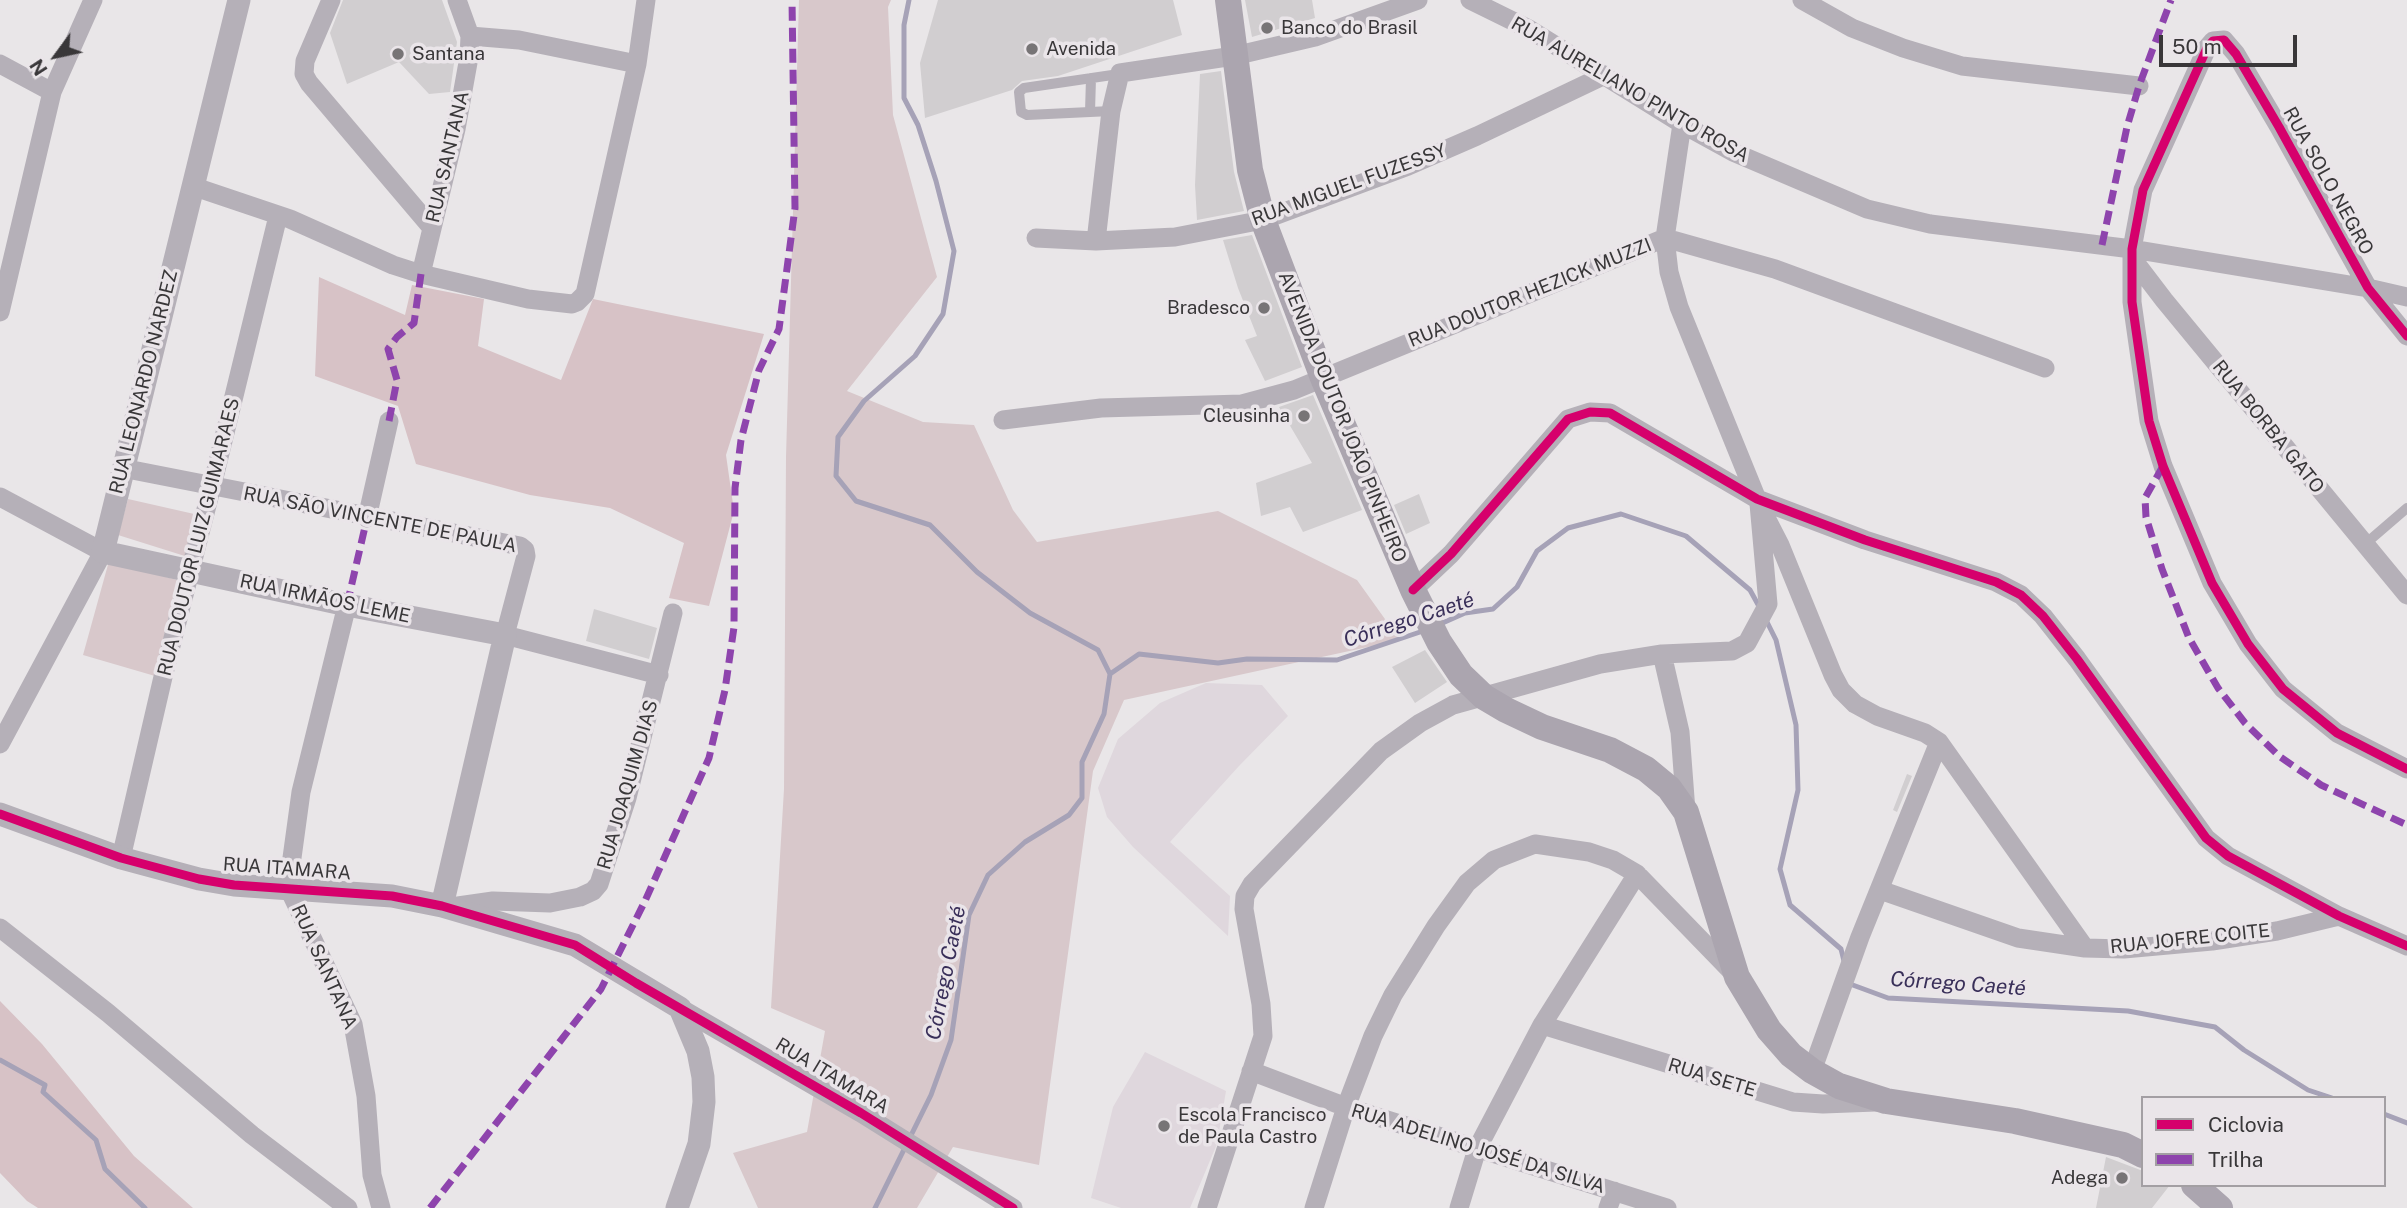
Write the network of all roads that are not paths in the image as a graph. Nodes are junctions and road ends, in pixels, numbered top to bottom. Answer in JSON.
{"nodes":[{"id":1,"x":93,"y":0,"type":"edge"},
{"id":2,"x":239,"y":0,"type":"edge"},
{"id":3,"x":331,"y":0,"type":"edge"},
{"id":4,"x":457,"y":0,"type":"edge"},
{"id":5,"x":646,"y":0,"type":"edge"},
{"id":6,"x":1228,"y":0,"type":"edge"},
{"id":7,"x":1418,"y":0,"type":"edge"},
{"id":8,"x":1470,"y":0,"type":"edge"},
{"id":9,"x":1802,"y":0,"type":"edge"},
{"id":10,"x":470,"y":36,"type":"junction"},
{"id":11,"x":1234,"y":56,"type":"junction"},
{"id":12,"x":0,"y":64,"type":"edge"},
{"id":13,"x":637,"y":64,"type":"junction"},
{"id":14,"x":1120,"y":74,"type":"junction"},
{"id":15,"x":1605,"y":75,"type":"junction"},
{"id":16,"x":1091,"y":78,"type":"junction"},
{"id":17,"x":2139,"y":86,"type":"dead end"},
{"id":18,"x":52,"y":92,"type":"junction"},
{"id":19,"x":1111,"y":111,"type":"junction"},
{"id":20,"x":1090,"y":112,"type":"junction"},
{"id":21,"x":1682,"y":124,"type":"junction"},
{"id":22,"x":192,"y":186,"type":"junction"},
{"id":23,"x":278,"y":216,"type":"junction"},
{"id":24,"x":1263,"y":220,"type":"junction"},
{"id":25,"x":432,"y":228,"type":"junction"},
{"id":26,"x":1036,"y":238,"type":"dead end"},
{"id":27,"x":1665,"y":238,"type":"junction"},
{"id":28,"x":1096,"y":241,"type":"junction"},
{"id":29,"x":2132,"y":253,"type":"junction"},
{"id":30,"x":421,"y":274,"type":"junction"},
{"id":31,"x":2368,"y":288,"type":"junction"},
{"id":32,"x":2407,"y":297,"type":"edge"},
{"id":33,"x":0,"y":312,"type":"edge"},
{"id":34,"x":2407,"y":336,"type":"edge"},
{"id":35,"x":2045,"y":368,"type":"dead end"},
{"id":36,"x":1323,"y":378,"type":"junction"},
{"id":37,"x":1003,"y":420,"type":"dead end"},
{"id":38,"x":389,"y":421,"type":"dead end"},
{"id":39,"x":122,"y":468,"type":"junction"},
{"id":40,"x":212,"y":486,"type":"junction"},
{"id":41,"x":0,"y":497,"type":"edge"},
{"id":42,"x":1758,"y":501,"type":"junction"},
{"id":43,"x":2407,"y":508,"type":"edge"},
{"id":44,"x":367,"y":518,"type":"junction"},
{"id":45,"x":2364,"y":545,"type":"junction"},
{"id":46,"x":103,"y":552,"type":"junction"},
{"id":47,"x":191,"y":572,"type":"junction"},
{"id":48,"x":1415,"y":594,"type":"junction"},
{"id":49,"x":2407,"y":595,"type":"edge"},
{"id":50,"x":347,"y":605,"type":"junction"},
{"id":51,"x":673,"y":613,"type":"dead end"},
{"id":52,"x":505,"y":635,"type":"junction"},
{"id":53,"x":1662,"y":654,"type":"junction"},
{"id":54,"x":659,"y":675,"type":"junction"},
{"id":55,"x":1485,"y":697,"type":"junction"},
{"id":56,"x":1939,"y":742,"type":"junction"},
{"id":57,"x":0,"y":744,"type":"edge"},
{"id":58,"x":2407,"y":769,"type":"edge"},
{"id":59,"x":1686,"y":812,"type":"junction"},
{"id":60,"x":1,"y":817,"type":"edge"},
{"id":61,"x":121,"y":858,"type":"junction"},
{"id":62,"x":1637,"y":874,"type":"junction"},
{"id":63,"x":288,"y":887,"type":"junction"},
{"id":64,"x":1880,"y":890,"type":"junction"},
{"id":65,"x":444,"y":907,"type":"junction"},
{"id":66,"x":2339,"y":916,"type":"junction"},
{"id":67,"x":0,"y":928,"type":"edge"},
{"id":68,"x":2407,"y":946,"type":"edge"},
{"id":69,"x":2085,"y":948,"type":"junction"},
{"id":70,"x":1737,"y":977,"type":"junction"},
{"id":71,"x":680,"y":1008,"type":"junction"},
{"id":72,"x":1542,"y":1025,"type":"junction"},
{"id":73,"x":1251,"y":1071,"type":"junction"},
{"id":74,"x":1812,"y":1071,"type":"junction"},
{"id":75,"x":1886,"y":1101,"type":"junction"},
{"id":76,"x":1346,"y":1107,"type":"junction"},
{"id":77,"x":1477,"y":1149,"type":"junction"},
{"id":78,"x":2141,"y":1154,"type":"edge"},
{"id":79,"x":2196,"y":1187,"type":"edge"},
{"id":80,"x":1611,"y":1200,"type":"edge"},
{"id":81,"x":348,"y":1208,"type":"edge"},
{"id":82,"x":381,"y":1208,"type":"edge"},
{"id":83,"x":677,"y":1208,"type":"edge"},
{"id":84,"x":1013,"y":1208,"type":"edge"},
{"id":85,"x":1206,"y":1208,"type":"edge"},
{"id":86,"x":1314,"y":1208,"type":"edge"},
{"id":87,"x":1459,"y":1208,"type":"edge"},
{"id":88,"x":1667,"y":1208,"type":"edge"},
{"id":89,"x":2220,"y":1208,"type":"edge"}],
"edges":[{"from":1,"to":18,"type":"street"},
{"from":2,"to":22,"type":"street","name":"RUA LEONARDO NARDEZ"},
{"from":3,"to":25,"type":"street"},
{"from":4,"to":10,"type":"street","name":"RUA SANTANA"},
{"from":5,"to":13,"type":"street"},
{"from":6,"to":11,"type":"main road","name":"AVENIDA DOUTOR JOÃO PINHEIRO"},
{"from":7,"to":11,"type":"street"},
{"from":8,"to":15,"type":"street","name":"RUA AURELIANO PINTO ROSA"},
{"from":9,"to":17,"type":"street"},
{"from":10,"to":13,"type":"street"},
{"from":10,"to":25,"type":"street","name":"RUA SANTANA"},
{"from":11,"to":14,"type":"street"},
{"from":11,"to":24,"type":"main road","name":"AVENIDA DOUTOR JOÃO PINHEIRO"},
{"from":12,"to":18,"type":"street"},
{"from":13,"to":30,"type":"street"},
{"from":14,"to":16,"type":"lane"},
{"from":14,"to":19,"type":"street"},
{"from":15,"to":21,"type":"street","name":"RUA AURELIANO PINTO ROSA"},
{"from":15,"to":24,"type":"street","name":"RUA MIGUEL FUZESSY"},
{"from":16,"to":20,"type":"lane"},
{"from":16,"to":20,"type":"lane"},
{"from":18,"to":33,"type":"street"},
{"from":19,"to":20,"type":"lane"},
{"from":19,"to":28,"type":"street"},
{"from":21,"to":27,"type":"street"},
{"from":21,"to":29,"type":"street","name":"RUA AURELIANO PINTO ROSA"},
{"from":22,"to":23,"type":"street"},
{"from":22,"to":39,"type":"street","name":"RUA LEONARDO NARDEZ"},
{"from":23,"to":30,"type":"street"},
{"from":23,"to":40,"type":"street","name":"RUA DOUTOR LUIZ GUIMARAES"},
{"from":24,"to":28,"type":"street","name":"RUA MIGUEL FUZESSY"},
{"from":24,"to":36,"type":"main road","name":"AVENIDA DOUTOR JOÃO PINHEIRO"},
{"from":25,"to":30,"type":"street","name":"RUA SANTANA"},
{"from":26,"to":28,"type":"street","name":"RUA MIGUEL FUZESSY"},
{"from":27,"to":35,"type":"street","name":"RUA DOUTOR HEZICK MUZZI"},
{"from":27,"to":36,"type":"street","name":"RUA DOUTOR HEZICK MUZZI"},
{"from":27,"to":42,"type":"street"},
{"from":29,"to":31,"type":"street","name":"RUA AURELIANO PINTO ROSA"},
{"from":29,"to":31,"type":"street","name":"RUA SOLO NEGRO"},
{"from":29,"to":45,"type":"street","name":"RUA BORBA GATO"},
{"from":29,"to":58,"type":"street"},
{"from":31,"to":32,"type":"street","name":"RUA AURELIANO PINTO ROSA"},
{"from":31,"to":34,"type":"street","name":"RUA SOLO NEGRO"},
{"from":36,"to":37,"type":"street","name":"RUA DOUTOR HEZICK MUZZI"},
{"from":36,"to":48,"type":"main road","name":"AVENIDA DOUTOR JOÃO PINHEIRO"},
{"from":38,"to":44,"type":"street"},
{"from":39,"to":40,"type":"street","name":"RUA SÃO VINCENTE DE PAULA"},
{"from":39,"to":46,"type":"street","name":"RUA LEONARDO NARDEZ"},
{"from":40,"to":44,"type":"street","name":"RUA SÃO VINCENTE DE PAULA"},
{"from":40,"to":47,"type":"street","name":"RUA DOUTOR LUIZ GUIMARAES"},
{"from":41,"to":46,"type":"street","name":"RUA IRMÃOS LEME"},
{"from":42,"to":48,"type":"street"},
{"from":42,"to":53,"type":"street"},
{"from":42,"to":56,"type":"street"},
{"from":42,"to":66,"type":"street"},
{"from":43,"to":45,"type":"lane"},
{"from":44,"to":52,"type":"street","name":"RUA SÃO VINCENTE DE PAULA"},
{"from":45,"to":49,"type":"street","name":"RUA BORBA GATO"},
{"from":46,"to":47,"type":"street","name":"RUA IRMÃOS LEME"},
{"from":46,"to":57,"type":"street","name":"RUA LEONARDO NARDEZ"},
{"from":47,"to":50,"type":"street","name":"RUA IRMÃOS LEME"},
{"from":47,"to":61,"type":"street","name":"RUA DOUTOR LUIZ GUIMARAES"},
{"from":48,"to":55,"type":"main road","name":"AVENIDA DOUTOR JOÃO PINHEIRO"},
{"from":50,"to":52,"type":"street","name":"RUA IRMÃOS LEME"},
{"from":50,"to":63,"type":"street","name":"RUA SANTANA"},
{"from":51,"to":54,"type":"street","name":"RUA JOAQUIM DIAS"},
{"from":52,"to":54,"type":"street","name":"RUA IRMÃOS LEME"},
{"from":52,"to":65,"type":"street","name":"RUA SÃO VINCENTE DE PAULA"},
{"from":53,"to":55,"type":"street"},
{"from":53,"to":59,"type":"street"},
{"from":54,"to":65,"type":"street","name":"RUA JOAQUIM DIAS"},
{"from":55,"to":59,"type":"main road","name":"AVENIDA DOUTOR JOÃO PINHEIRO"},
{"from":55,"to":73,"type":"street"},
{"from":56,"to":64,"type":"street"},
{"from":56,"to":69,"type":"street"},
{"from":59,"to":70,"type":"main road","name":"AVENIDA DOUTOR JOÃO PINHEIRO"},
{"from":60,"to":61,"type":"street","name":"RUA ITAMARA"},
{"from":61,"to":63,"type":"street","name":"RUA ITAMARA"},
{"from":62,"to":70,"type":"street"},
{"from":62,"to":72,"type":"street"},
{"from":62,"to":76,"type":"street"},
{"from":63,"to":65,"type":"street","name":"RUA ITAMARA"},
{"from":63,"to":82,"type":"street","name":"RUA SANTANA"},
{"from":64,"to":69,"type":"street","name":"RUA JOFRE COITE"},
{"from":64,"to":74,"type":"street"},
{"from":65,"to":71,"type":"street","name":"RUA ITAMARA"},
{"from":66,"to":68,"type":"street"},
{"from":66,"to":69,"type":"street","name":"RUA JOFRE COITE"},
{"from":67,"to":81,"type":"street"},
{"from":70,"to":74,"type":"main road","name":"AVENIDA DOUTOR JOÃO PINHEIRO"},
{"from":71,"to":83,"type":"street"},
{"from":71,"to":84,"type":"street","name":"RUA ITAMARA"},
{"from":72,"to":75,"type":"street","name":"RUA SETE"},
{"from":72,"to":77,"type":"street"},
{"from":73,"to":76,"type":"street","name":"RUA ADELINO JOSÉ DA SILVA"},
{"from":73,"to":85,"type":"street"},
{"from":74,"to":75,"type":"main road","name":"AVENIDA DOUTOR JOÃO PINHEIRO"},
{"from":75,"to":78,"type":"main road","name":"AVENIDA DOUTOR JOÃO PINHEIRO"},
{"from":76,"to":77,"type":"street","name":"RUA ADELINO JOSÉ DA SILVA"},
{"from":76,"to":86,"type":"street"},
{"from":77,"to":80,"type":"street","name":"RUA ADELINO JOSÉ DA SILVA"},
{"from":77,"to":87,"type":"street"},
{"from":79,"to":89,"type":"main road"},
{"from":80,"to":88,"type":"street","name":"RUA ADELINO JOSÉ DA SILVA"}]}
